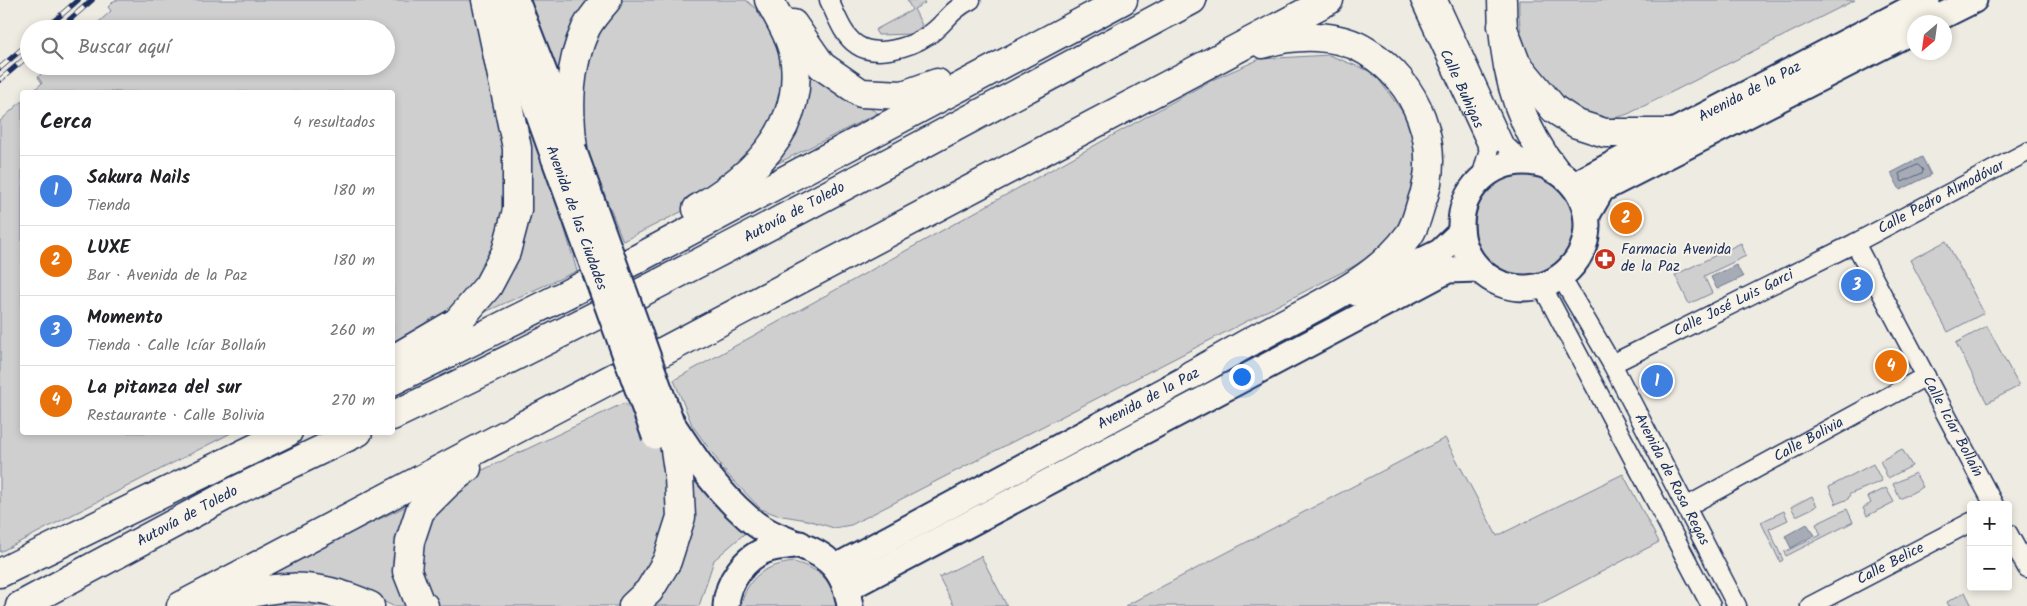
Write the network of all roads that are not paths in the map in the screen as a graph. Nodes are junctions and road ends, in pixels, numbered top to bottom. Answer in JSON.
{"nodes":[{"id":1,"x":486,"y":0,"type":"edge"},
{"id":2,"x":498,"y":0,"type":"edge"},
{"id":3,"x":516,"y":0,"type":"edge"},
{"id":4,"x":607,"y":0,"type":"edge"},
{"id":5,"x":770,"y":0,"type":"edge"},
{"id":6,"x":829,"y":0,"type":"edge"},
{"id":7,"x":1123,"y":0,"type":"edge"},
{"id":8,"x":1192,"y":0,"type":"edge"},
{"id":9,"x":1329,"y":0,"type":"edge"},
{"id":10,"x":1420,"y":0,"type":"edge"},
{"id":11,"x":1438,"y":0,"type":"edge"},
{"id":12,"x":1927,"y":0,"type":"edge"},
{"id":13,"x":1974,"y":0,"type":"edge"},
{"id":14,"x":960,"y":2,"type":"edge"},
{"id":15,"x":1502,"y":13,"type":"edge"},
{"id":16,"x":1944,"y":15,"type":"edge"},
{"id":17,"x":1907,"y":34,"type":"edge"},
{"id":18,"x":1449,"y":40,"type":"junction"},
{"id":19,"x":1023,"y":52,"type":"junction"},
{"id":20,"x":1214,"y":61,"type":"junction"},
{"id":21,"x":1670,"y":133,"type":"junction"},
{"id":22,"x":2027,"y":152,"type":"edge"},
{"id":23,"x":564,"y":154,"type":"junction"},
{"id":24,"x":1522,"y":161,"type":"junction"},
{"id":25,"x":1564,"y":177,"type":"junction"},
{"id":26,"x":1481,"y":178,"type":"junction"},
{"id":27,"x":1587,"y":215,"type":"junction"},
{"id":28,"x":1461,"y":232,"type":"junction"},
{"id":29,"x":1855,"y":242,"type":"junction"},
{"id":30,"x":635,"y":260,"type":"junction"},
{"id":31,"x":1478,"y":269,"type":"junction"},
{"id":32,"x":1552,"y":282,"type":"junction"},
{"id":33,"x":395,"y":358,"type":"edge"},
{"id":34,"x":1612,"y":364,"type":"junction"},
{"id":35,"x":1191,"y":375,"type":"junction"},
{"id":36,"x":1926,"y":376,"type":"junction"},
{"id":37,"x":395,"y":380,"type":"edge"},
{"id":38,"x":395,"y":415,"type":"edge"},
{"id":39,"x":519,"y":428,"type":"junction"},
{"id":40,"x":663,"y":429,"type":"junction"},
{"id":41,"x":252,"y":435,"type":"edge"},
{"id":42,"x":282,"y":435,"type":"edge"},
{"id":43,"x":352,"y":435,"type":"edge"},
{"id":44,"x":214,"y":470,"type":"junction"},
{"id":45,"x":1992,"y":501,"type":"edge"},
{"id":46,"x":1693,"y":503,"type":"dead end"},
{"id":47,"x":1967,"y":524,"type":"edge"},
{"id":48,"x":2012,"y":540,"type":"edge"},
{"id":49,"x":800,"y":544,"type":"junction"},
{"id":50,"x":2027,"y":568,"type":"edge"},
{"id":51,"x":0,"y":573,"type":"edge"},
{"id":52,"x":845,"y":587,"type":"edge"},
{"id":53,"x":20,"y":606,"type":"edge"},
{"id":54,"x":181,"y":606,"type":"edge"},
{"id":55,"x":216,"y":606,"type":"edge"},
{"id":56,"x":370,"y":606,"type":"edge"},
{"id":57,"x":424,"y":606,"type":"edge"},
{"id":58,"x":615,"y":606,"type":"edge"},
{"id":59,"x":633,"y":606,"type":"edge"},
{"id":60,"x":726,"y":606,"type":"edge"},
{"id":61,"x":1711,"y":606,"type":"edge"},
{"id":62,"x":1737,"y":606,"type":"edge"},
{"id":63,"x":1810,"y":606,"type":"edge"}],
"edges":[{"from":1,"to":33,"type":"highway"},
{"from":2,"to":23,"type":"street","name":"Avenida de las Ciudades"},
{"from":3,"to":23,"type":"street","name":"Avenida de las Ciudades"},
{"from":4,"to":23,"type":"highway"},
{"from":5,"to":19,"type":"highway"},
{"from":5,"to":30,"type":"highway"},
{"from":6,"to":14,"type":"street"},
{"from":7,"to":19,"type":"highway"},
{"from":8,"to":38,"type":"highway","name":"Autovía de Toledo"},
{"from":9,"to":20,"type":"highway"},
{"from":10,"to":18,"type":"street","name":"Calle Buhigas"},
{"from":11,"to":18,"type":"street","name":"Calle Buhigas"},
{"from":12,"to":21,"type":"street","name":"Avenida de la Paz"},
{"from":13,"to":16,"type":"street"},
{"from":15,"to":21,"type":"highway"},
{"from":15,"to":25,"type":"highway"},
{"from":17,"to":27,"type":"street","name":"Avenida de la Paz"},
{"from":18,"to":24,"type":"street","name":"Calle Buhigas"},
{"from":18,"to":26,"type":"street","name":"Calle Buhigas"},
{"from":19,"to":30,"type":"highway"},
{"from":20,"to":35,"type":"highway"},
{"from":20,"to":39,"type":"highway"},
{"from":21,"to":25,"type":"street","name":"Avenida de la Paz"},
{"from":22,"to":29,"type":"street","name":"Calle Pedro Almodóvar"},
{"from":23,"to":40,"type":"street","name":"Avenida de las Ciudades","bridge":true},
{"from":24,"to":25,"type":"street"},
{"from":24,"to":26,"type":"street"},
{"from":25,"to":27,"type":"street"},
{"from":26,"to":28,"type":"street"},
{"from":27,"to":32,"type":"street"},
{"from":28,"to":31,"type":"street"},
{"from":28,"to":35,"type":"street","name":"Avenida de la Paz"},
{"from":29,"to":34,"type":"street","name":"Calle José Luis Garci"},
{"from":29,"to":36,"type":"street","name":"Calle Icíar Bollaín"},
{"from":30,"to":37,"type":"highway"},
{"from":31,"to":32,"type":"street"},
{"from":31,"to":52,"type":"street","name":"Avenida de la Paz"},
{"from":32,"to":34,"type":"street","name":"Avenida de Rosa Regas"},
{"from":32,"to":61,"type":"street","name":"Avenida de Rosa Regas"},
{"from":34,"to":62,"type":"street","name":"Avenida de Rosa Regas"},
{"from":35,"to":52,"type":"street","name":"Avenida de la Paz"},
{"from":36,"to":45,"type":"street","name":"Calle Icíar Bollaín"},
{"from":36,"to":46,"type":"street","name":"Calle Bolivia"},
{"from":39,"to":54,"type":"highway"},
{"from":39,"to":57,"type":"highway"},
{"from":40,"to":49,"type":"street","name":"Avenida de las Ciudades"},
{"from":40,"to":58,"type":"highway"},
{"from":40,"to":59,"type":"highway"},
{"from":41,"to":44,"type":"highway"},
{"from":42,"to":44,"type":"highway","name":"Autovía de Toledo"},
{"from":43,"to":53,"type":"highway","name":"Autovía de Toledo"},
{"from":44,"to":51,"type":"highway","name":"Autovía de Toledo"},
{"from":47,"to":63,"type":"street","name":"Calle Belice"},
{"from":48,"to":50,"type":"street"},
{"from":49,"to":52,"type":"street","name":"Avenida de las Ciudades"},
{"from":49,"to":60,"type":"street"},
{"from":55,"to":56,"type":"highway"}]}
